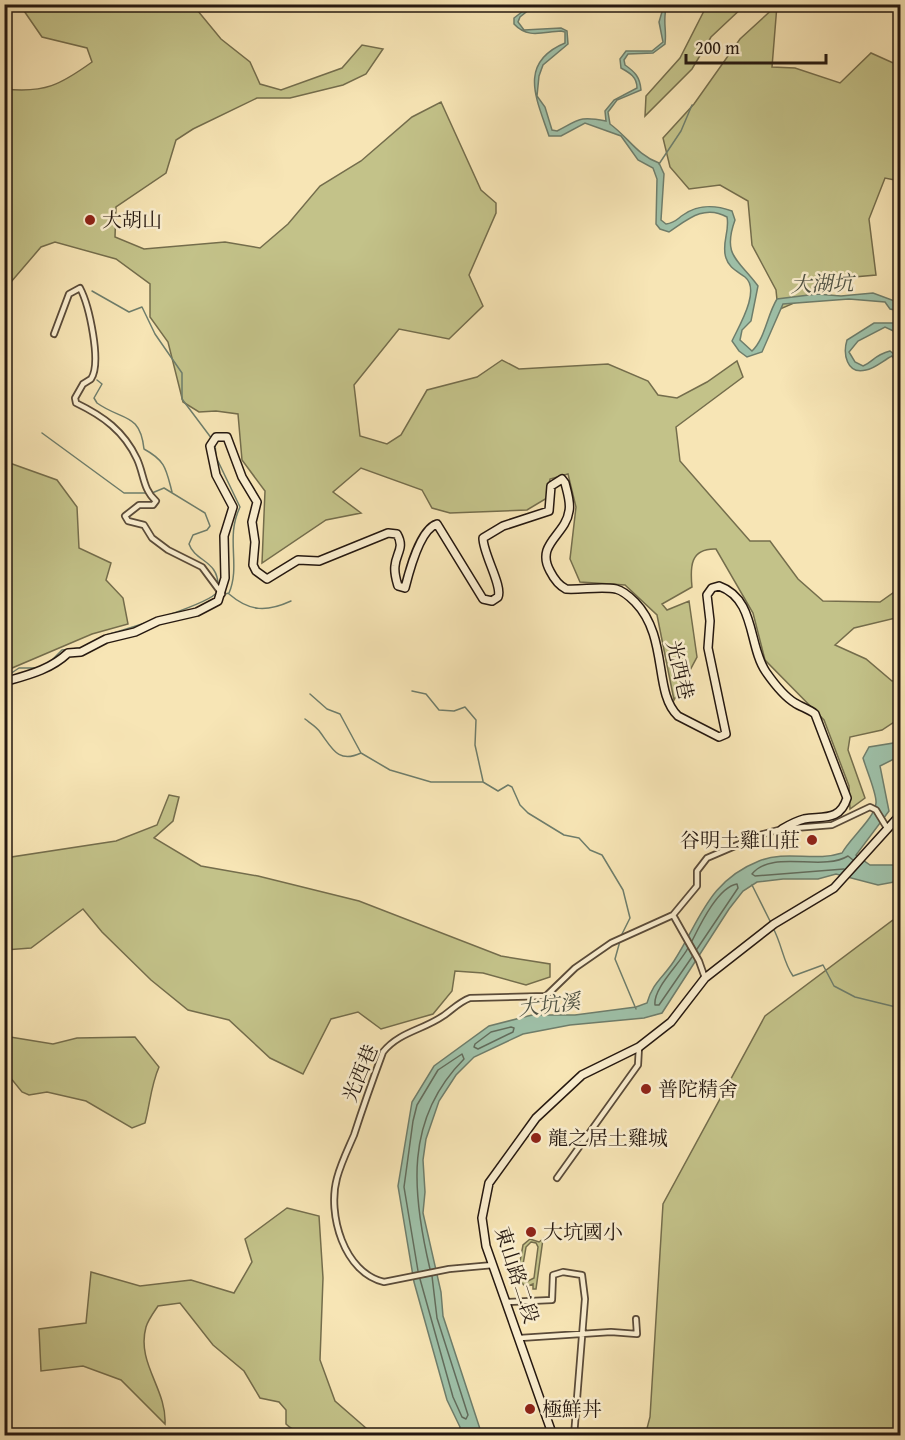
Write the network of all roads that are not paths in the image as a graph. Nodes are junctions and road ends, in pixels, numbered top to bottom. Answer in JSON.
{"nodes":[{"id":1,"x":54,"y":334,"type":"dead end"},
{"id":2,"x":222,"y":594,"type":"junction"},
{"id":3,"x":4,"y":682,"type":"edge"},
{"id":4,"x":900,"y":816,"type":"edge"},
{"id":5,"x":887,"y":828,"type":"junction"},
{"id":6,"x":782,"y":829,"type":"junction"},
{"id":7,"x":673,"y":915,"type":"junction"},
{"id":8,"x":705,"y":978,"type":"junction"},
{"id":9,"x":639,"y":1047,"type":"junction"},
{"id":10,"x":557,"y":1178,"type":"dead end"},
{"id":11,"x":493,"y":1265,"type":"junction"},
{"id":12,"x":507,"y":1302,"type":"junction"},
{"id":13,"x":636,"y":1319,"type":"dead end"},
{"id":14,"x":583,"y":1333,"type":"junction"},
{"id":15,"x":520,"y":1338,"type":"junction"},
{"id":16,"x":553,"y":1436,"type":"edge"},
{"id":17,"x":574,"y":1436,"type":"edge"}],
"edges":[{"from":1,"to":2,"type":"street"},
{"from":2,"to":3,"type":"street"},
{"from":2,"to":6,"type":"street","name":"光西巷"},
{"from":4,"to":5,"type":"street"},
{"from":5,"to":6,"type":"street","name":"光西巷"},
{"from":5,"to":8,"type":"street","name":"東山路二段"},
{"from":6,"to":7,"type":"street","name":"光西巷"},
{"from":7,"to":8,"type":"street"},
{"from":7,"to":11,"type":"street","name":"光西巷"},
{"from":8,"to":9,"type":"street","name":"東山路二段"},
{"from":9,"to":10,"type":"street"},
{"from":9,"to":11,"type":"street","name":"東山路二段"},
{"from":11,"to":12,"type":"street","name":"東山路二段"},
{"from":12,"to":14,"type":"street"},
{"from":12,"to":15,"type":"street","name":"東山路二段"},
{"from":13,"to":14,"type":"street"},
{"from":14,"to":15,"type":"street"},
{"from":14,"to":17,"type":"street"},
{"from":15,"to":16,"type":"street","name":"東山路二段"}]}
